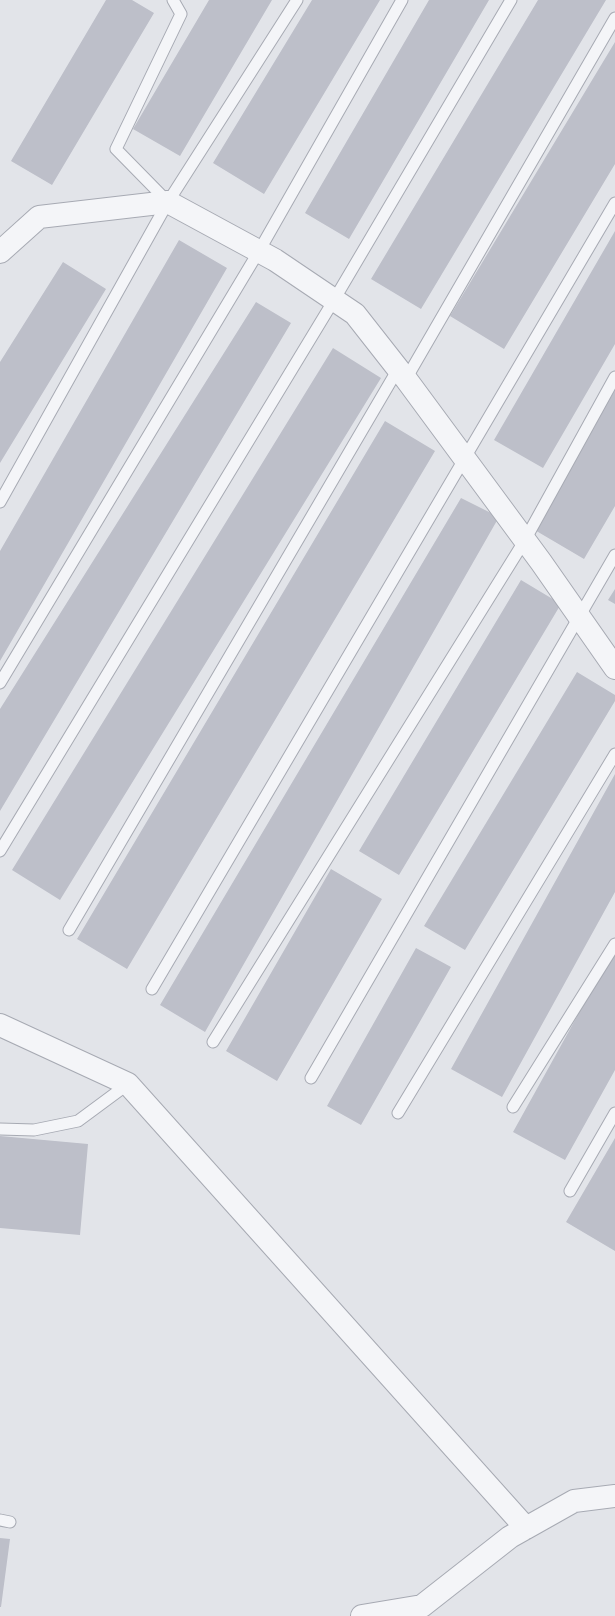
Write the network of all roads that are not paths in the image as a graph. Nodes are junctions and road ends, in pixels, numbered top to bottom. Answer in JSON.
{"nodes":[{"id":1,"x":174,"y":0,"type":"edge"},
{"id":2,"x":297,"y":0,"type":"edge"},
{"id":3,"x":402,"y":0,"type":"edge"},
{"id":4,"x":511,"y":0,"type":"edge"},
{"id":5,"x":615,"y":18,"type":"edge"},
{"id":6,"x":168,"y":202,"type":"junction"},
{"id":7,"x":615,"y":203,"type":"edge"},
{"id":8,"x":0,"y":252,"type":"edge"},
{"id":9,"x":259,"y":252,"type":"junction"},
{"id":10,"x":334,"y":300,"type":"junction"},
{"id":11,"x":402,"y":374,"type":"junction"},
{"id":12,"x":615,"y":377,"type":"edge"},
{"id":13,"x":465,"y":458,"type":"junction"},
{"id":14,"x":0,"y":502,"type":"edge"},
{"id":15,"x":525,"y":540,"type":"junction"},
{"id":16,"x":615,"y":555,"type":"edge"},
{"id":17,"x":579,"y":616,"type":"junction"},
{"id":18,"x":615,"y":668,"type":"edge"},
{"id":19,"x":0,"y":683,"type":"edge"},
{"id":20,"x":615,"y":754,"type":"edge"},
{"id":21,"x":0,"y":851,"type":"edge"},
{"id":22,"x":69,"y":930,"type":"dead end"},
{"id":23,"x":615,"y":944,"type":"edge"},
{"id":24,"x":152,"y":989,"type":"dead end"},
{"id":25,"x":0,"y":1025,"type":"edge"},
{"id":26,"x":213,"y":1042,"type":"dead end"},
{"id":27,"x":311,"y":1078,"type":"dead end"},
{"id":28,"x":128,"y":1084,"type":"junction"},
{"id":29,"x":513,"y":1107,"type":"dead end"},
{"id":30,"x":398,"y":1113,"type":"dead end"},
{"id":31,"x":615,"y":1114,"type":"edge"},
{"id":32,"x":0,"y":1129,"type":"edge"},
{"id":33,"x":570,"y":1191,"type":"dead end"},
{"id":34,"x":615,"y":1496,"type":"edge"},
{"id":35,"x":526,"y":1528,"type":"junction"},
{"id":36,"x":362,"y":1616,"type":"edge"}],
"edges":[{"from":1,"to":6,"type":"lane"},
{"from":2,"to":6,"type":"lane"},
{"from":3,"to":9,"type":"lane"},
{"from":4,"to":10,"type":"lane"},
{"from":5,"to":11,"type":"lane"},
{"from":6,"to":8,"type":"street"},
{"from":6,"to":9,"type":"street"},
{"from":6,"to":14,"type":"lane"},
{"from":7,"to":13,"type":"lane"},
{"from":9,"to":10,"type":"street"},
{"from":9,"to":19,"type":"lane"},
{"from":10,"to":11,"type":"street"},
{"from":10,"to":21,"type":"lane"},
{"from":11,"to":13,"type":"street"},
{"from":11,"to":22,"type":"lane"},
{"from":12,"to":15,"type":"lane"},
{"from":13,"to":15,"type":"street"},
{"from":13,"to":24,"type":"lane"},
{"from":15,"to":17,"type":"street"},
{"from":15,"to":26,"type":"lane"},
{"from":16,"to":17,"type":"lane"},
{"from":17,"to":18,"type":"street"},
{"from":17,"to":27,"type":"lane"},
{"from":20,"to":30,"type":"lane"},
{"from":23,"to":29,"type":"lane"},
{"from":25,"to":28,"type":"street"},
{"from":28,"to":32,"type":"lane"},
{"from":28,"to":35,"type":"street"},
{"from":31,"to":33,"type":"lane"},
{"from":34,"to":35,"type":"street"},
{"from":35,"to":36,"type":"street"}]}
